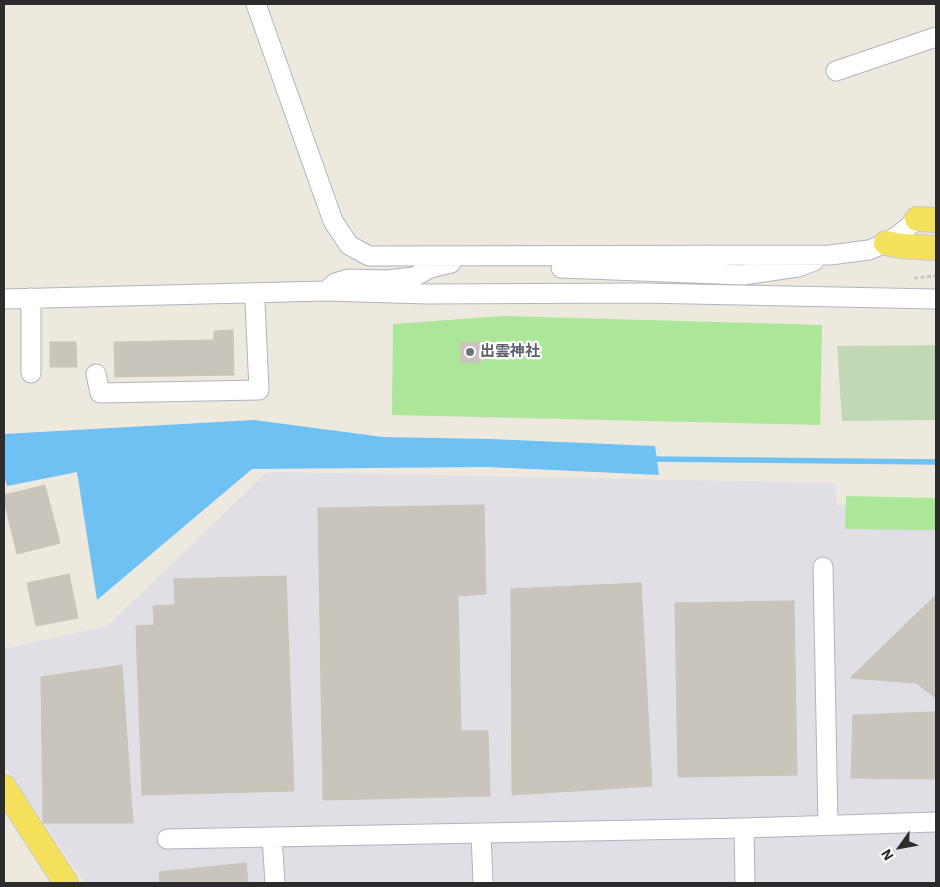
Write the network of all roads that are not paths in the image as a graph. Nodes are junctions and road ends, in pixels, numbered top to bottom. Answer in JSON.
{"nodes":[{"id":1,"x":256,"y":4,"type":"edge"},
{"id":2,"x":936,"y":37,"type":"edge"},
{"id":3,"x":836,"y":71,"type":"dead end"},
{"id":4,"x":927,"y":219,"type":"edge"},
{"id":5,"x":886,"y":243,"type":"junction"},
{"id":6,"x":936,"y":248,"type":"edge"},
{"id":7,"x":830,"y":255,"type":"junction"},
{"id":8,"x":326,"y":291,"type":"junction"},
{"id":9,"x":31,"y":298,"type":"junction"},
{"id":10,"x":936,"y":298,"type":"edge"},
{"id":11,"x":4,"y":299,"type":"edge"},
{"id":12,"x":255,"y":302,"type":"dead end"},
{"id":13,"x":31,"y":373,"type":"dead end"},
{"id":14,"x":96,"y":374,"type":"dead end"},
{"id":15,"x":823,"y":567,"type":"dead end"},
{"id":16,"x":4,"y":787,"type":"edge"},
{"id":17,"x":936,"y":822,"type":"edge"},
{"id":18,"x":828,"y":825,"type":"junction"},
{"id":19,"x":744,"y":828,"type":"junction"},
{"id":20,"x":481,"y":833,"type":"junction"},
{"id":21,"x":272,"y":837,"type":"junction"},
{"id":22,"x":166,"y":838,"type":"dead end"},
{"id":23,"x":66,"y":883,"type":"edge"},
{"id":24,"x":275,"y":883,"type":"edge"},
{"id":25,"x":483,"y":883,"type":"edge"},
{"id":26,"x":745,"y":883,"type":"edge"}],
"edges":[{"from":1,"to":7,"type":"street"},
{"from":2,"to":3,"type":"street"},
{"from":4,"to":5,"type":"street"},
{"from":5,"to":6,"type":"main road"},
{"from":5,"to":7,"type":"street"},
{"from":7,"to":8,"type":"street"},
{"from":8,"to":9,"type":"street"},
{"from":8,"to":10,"type":"street"},
{"from":9,"to":11,"type":"street"},
{"from":9,"to":13,"type":"street"},
{"from":12,"to":14,"type":"street"},
{"from":15,"to":18,"type":"street"},
{"from":16,"to":23,"type":"main road"},
{"from":17,"to":18,"type":"street"},
{"from":18,"to":19,"type":"street"},
{"from":19,"to":20,"type":"street"},
{"from":19,"to":26,"type":"street"},
{"from":20,"to":21,"type":"street"},
{"from":20,"to":25,"type":"street"},
{"from":21,"to":22,"type":"street"},
{"from":21,"to":24,"type":"street"}]}
